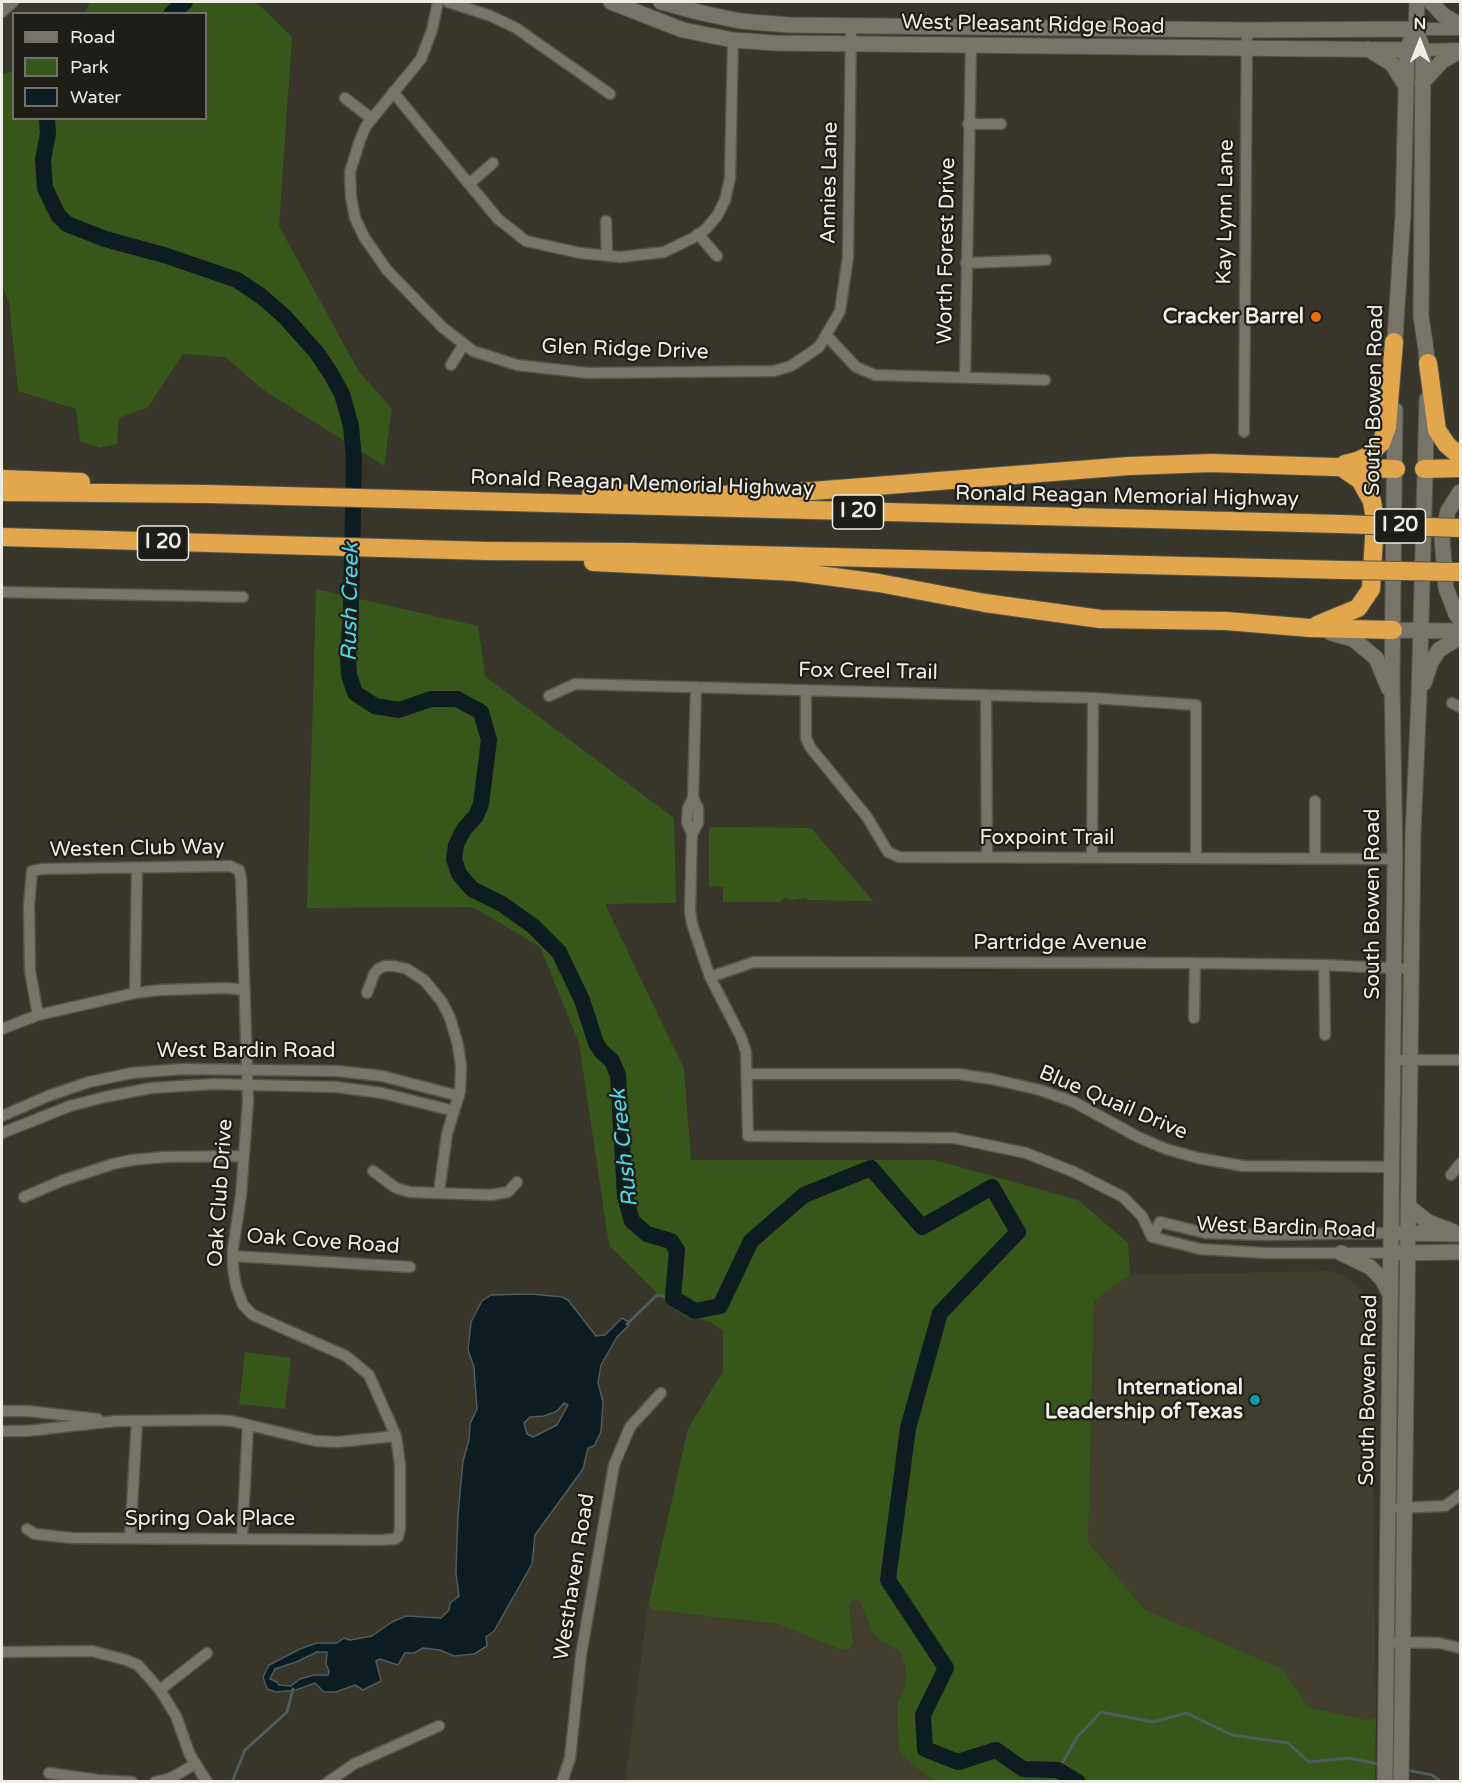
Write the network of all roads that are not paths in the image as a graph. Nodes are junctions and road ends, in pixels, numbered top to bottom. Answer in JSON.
{"nodes":[{"id":1,"x":13,"y":2,"type":"edge"},
{"id":2,"x":438,"y":2,"type":"edge"},
{"id":3,"x":448,"y":2,"type":"edge"},
{"id":4,"x":611,"y":2,"type":"edge"},
{"id":5,"x":661,"y":2,"type":"edge"},
{"id":6,"x":1417,"y":2,"type":"edge"},
{"id":7,"x":1431,"y":2,"type":"edge"},
{"id":8,"x":2,"y":12,"type":"edge"},
{"id":9,"x":851,"y":26,"type":"junction"},
{"id":10,"x":1461,"y":27,"type":"edge"},
{"id":11,"x":1416,"y":29,"type":"junction"},
{"id":12,"x":1247,"y":30,"type":"junction"},
{"id":13,"x":733,"y":40,"type":"junction"},
{"id":14,"x":851,"y":44,"type":"junction"},
{"id":15,"x":971,"y":45,"type":"junction"},
{"id":16,"x":1248,"y":49,"type":"junction"},
{"id":17,"x":1368,"y":49,"type":"junction"},
{"id":18,"x":1407,"y":50,"type":"junction"},
{"id":19,"x":1423,"y":50,"type":"junction"},
{"id":20,"x":1461,"y":50,"type":"edge"},
{"id":21,"x":1422,"y":83,"type":"junction"},
{"id":22,"x":1406,"y":86,"type":"junction"},
{"id":23,"x":393,"y":92,"type":"junction"},
{"id":24,"x":610,"y":94,"type":"dead end"},
{"id":25,"x":345,"y":98,"type":"dead end"},
{"id":26,"x":372,"y":119,"type":"junction"},
{"id":27,"x":968,"y":124,"type":"junction"},
{"id":28,"x":1001,"y":124,"type":"dead end"},
{"id":29,"x":493,"y":163,"type":"dead end"},
{"id":30,"x":469,"y":184,"type":"junction"},
{"id":31,"x":606,"y":221,"type":"dead end"},
{"id":32,"x":1421,"y":222,"type":"junction"},
{"id":33,"x":1402,"y":225,"type":"junction"},
{"id":34,"x":699,"y":234,"type":"junction"},
{"id":35,"x":607,"y":256,"type":"junction"},
{"id":36,"x":717,"y":256,"type":"dead end"},
{"id":37,"x":1046,"y":261,"type":"dead end"},
{"id":38,"x":966,"y":263,"type":"junction"},
{"id":39,"x":827,"y":336,"type":"junction"},
{"id":40,"x":1394,"y":342,"type":"junction"},
{"id":41,"x":464,"y":344,"type":"junction"},
{"id":42,"x":1428,"y":363,"type":"junction"},
{"id":43,"x":451,"y":365,"type":"dead end"},
{"id":44,"x":965,"y":378,"type":"junction"},
{"id":45,"x":1045,"y":380,"type":"dead end"},
{"id":46,"x":1244,"y":432,"type":"dead end"},
{"id":47,"x":1461,"y":456,"type":"edge"},
{"id":48,"x":1317,"y":466,"type":"junction"},
{"id":49,"x":1341,"y":467,"type":"junction"},
{"id":50,"x":1461,"y":468,"type":"edge"},
{"id":51,"x":1396,"y":469,"type":"junction"},
{"id":52,"x":1424,"y":469,"type":"junction"},
{"id":53,"x":2,"y":479,"type":"edge"},
{"id":54,"x":2,"y":492,"type":"edge"},
{"id":55,"x":1461,"y":492,"type":"edge"},
{"id":56,"x":208,"y":494,"type":"junction"},
{"id":57,"x":443,"y":500,"type":"junction"},
{"id":58,"x":1461,"y":528,"type":"edge"},
{"id":59,"x":2,"y":537,"type":"edge"},
{"id":60,"x":123,"y":542,"type":"junction"},
{"id":61,"x":2,"y":549,"type":"edge"},
{"id":62,"x":487,"y":551,"type":"junction"},
{"id":63,"x":1461,"y":572,"type":"edge"},
{"id":64,"x":2,"y":592,"type":"edge"},
{"id":65,"x":243,"y":597,"type":"dead end"},
{"id":66,"x":1461,"y":619,"type":"edge"},
{"id":67,"x":1310,"y":628,"type":"junction"},
{"id":68,"x":1393,"y":630,"type":"junction"},
{"id":69,"x":1420,"y":631,"type":"junction"},
{"id":70,"x":1461,"y":632,"type":"edge"},
{"id":71,"x":1461,"y":637,"type":"edge"},
{"id":72,"x":696,"y":687,"type":"junction"},
{"id":73,"x":806,"y":690,"type":"junction"},
{"id":74,"x":986,"y":695,"type":"junction"},
{"id":75,"x":549,"y":696,"type":"dead end"},
{"id":76,"x":1419,"y":697,"type":"junction"},
{"id":77,"x":1093,"y":698,"type":"junction"},
{"id":78,"x":1393,"y":704,"type":"junction"},
{"id":79,"x":1315,"y":801,"type":"dead end"},
{"id":80,"x":987,"y":858,"type":"junction"},
{"id":81,"x":1092,"y":858,"type":"junction"},
{"id":82,"x":1196,"y":858,"type":"junction"},
{"id":83,"x":1315,"y":859,"type":"junction"},
{"id":84,"x":1395,"y":859,"type":"junction"},
{"id":85,"x":137,"y":868,"type":"junction"},
{"id":86,"x":240,"y":873,"type":"joint"},
{"id":87,"x":1195,"y":963,"type":"junction"},
{"id":88,"x":1324,"y":965,"type":"junction"},
{"id":89,"x":1394,"y":969,"type":"junction"},
{"id":90,"x":1412,"y":969,"type":"junction"},
{"id":91,"x":710,"y":977,"type":"junction"},
{"id":92,"x":244,"y":990,"type":"junction"},
{"id":93,"x":135,"y":993,"type":"junction"},
{"id":94,"x":367,"y":993,"type":"dead end"},
{"id":95,"x":38,"y":1015,"type":"junction"},
{"id":96,"x":1194,"y":1018,"type":"dead end"},
{"id":97,"x":2,"y":1029,"type":"edge"},
{"id":98,"x":1325,"y":1035,"type":"dead end"},
{"id":99,"x":1393,"y":1060,"type":"junction"},
{"id":100,"x":1410,"y":1060,"type":"junction"},
{"id":101,"x":1461,"y":1060,"type":"edge"},
{"id":102,"x":246,"y":1069,"type":"junction"},
{"id":103,"x":748,"y":1074,"type":"junction"},
{"id":104,"x":247,"y":1085,"type":"junction"},
{"id":105,"x":459,"y":1096,"type":"junction"},
{"id":106,"x":454,"y":1111,"type":"junction"},
{"id":107,"x":2,"y":1116,"type":"edge"},
{"id":108,"x":2,"y":1133,"type":"edge"},
{"id":109,"x":244,"y":1156,"type":"junction"},
{"id":110,"x":1461,"y":1164,"type":"edge"},
{"id":111,"x":1392,"y":1167,"type":"junction"},
{"id":112,"x":373,"y":1171,"type":"dead end"},
{"id":113,"x":1452,"y":1175,"type":"dead end"},
{"id":114,"x":517,"y":1182,"type":"dead end"},
{"id":115,"x":440,"y":1192,"type":"junction"},
{"id":116,"x":24,"y":1197,"type":"dead end"},
{"id":117,"x":1409,"y":1207,"type":"junction"},
{"id":118,"x":1392,"y":1233,"type":"junction"},
{"id":119,"x":1408,"y":1233,"type":"junction"},
{"id":120,"x":1461,"y":1234,"type":"edge"},
{"id":121,"x":1152,"y":1237,"type":"junction"},
{"id":122,"x":1461,"y":1252,"type":"edge"},
{"id":123,"x":1341,"y":1253,"type":"junction"},
{"id":124,"x":1399,"y":1253,"type":"junction"},
{"id":125,"x":233,"y":1256,"type":"junction"},
{"id":126,"x":410,"y":1267,"type":"dead end"},
{"id":127,"x":1391,"y":1298,"type":"junction"},
{"id":128,"x":661,"y":1393,"type":"dead end"},
{"id":129,"x":2,"y":1412,"type":"edge"},
{"id":130,"x":116,"y":1421,"type":"junction"},
{"id":131,"x":137,"y":1421,"type":"junction"},
{"id":132,"x":248,"y":1425,"type":"junction"},
{"id":133,"x":2,"y":1431,"type":"edge"},
{"id":134,"x":396,"y":1436,"type":"junction"},
{"id":135,"x":1461,"y":1495,"type":"edge"},
{"id":136,"x":1389,"y":1508,"type":"junction"},
{"id":137,"x":1404,"y":1508,"type":"junction"},
{"id":138,"x":27,"y":1529,"type":"dead end"},
{"id":139,"x":130,"y":1538,"type":"junction"},
{"id":140,"x":242,"y":1539,"type":"junction"},
{"id":141,"x":395,"y":1539,"type":"joint"},
{"id":142,"x":1387,"y":1642,"type":"junction"},
{"id":143,"x":1403,"y":1642,"type":"junction"},
{"id":144,"x":1461,"y":1648,"type":"edge"},
{"id":145,"x":2,"y":1652,"type":"edge"},
{"id":146,"x":207,"y":1653,"type":"dead end"},
{"id":147,"x":160,"y":1690,"type":"junction"},
{"id":148,"x":438,"y":1726,"type":"dead end"},
{"id":149,"x":195,"y":1764,"type":"junction"},
{"id":150,"x":49,"y":1773,"type":"dead end"},
{"id":151,"x":132,"y":1782,"type":"edge"},
{"id":152,"x":155,"y":1782,"type":"edge"},
{"id":153,"x":207,"y":1782,"type":"edge"},
{"id":154,"x":328,"y":1782,"type":"edge"},
{"id":155,"x":562,"y":1782,"type":"edge"},
{"id":156,"x":1385,"y":1782,"type":"edge"},
{"id":157,"x":1401,"y":1782,"type":"edge"}],
"edges":[{"from":1,"to":8,"type":"street"},
{"from":2,"to":23,"type":"street","name":"Glen Ridge Drive"},
{"from":3,"to":24,"type":"street"},
{"from":4,"to":13,"type":"main road","name":"West Pleasant Ridge Road"},
{"from":5,"to":9,"type":"main road","name":"West Pleasant Ridge Road"},
{"from":6,"to":11,"type":"main road","name":"South Bowen Road"},
{"from":7,"to":10,"type":"main road"},
{"from":9,"to":12,"type":"main road","name":"West Pleasant Ridge Road"},
{"from":9,"to":14,"type":"street","name":"Annies Lane"},
{"from":10,"to":11,"type":"street","name":"West Pleasant Ridge Road"},
{"from":11,"to":12,"type":"main road","name":"West Pleasant Ridge Road"},
{"from":11,"to":18,"type":"main road","name":"South Bowen Road"},
{"from":11,"to":19,"type":"main road","name":"South Bowen Road"},
{"from":12,"to":16,"type":"street","name":"Kay Lynn Lane"},
{"from":13,"to":14,"type":"main road","name":"West Pleasant Ridge Road"},
{"from":13,"to":34,"type":"street"},
{"from":14,"to":15,"type":"main road","name":"West Pleasant Ridge Road"},
{"from":14,"to":39,"type":"street","name":"Annies Lane"},
{"from":15,"to":16,"type":"main road","name":"West Pleasant Ridge Road"},
{"from":15,"to":27,"type":"street","name":"Worth Forest Drive"},
{"from":16,"to":17,"type":"main road","name":"West Pleasant Ridge Road"},
{"from":16,"to":46,"type":"street","name":"Kay Lynn Lane"},
{"from":17,"to":18,"type":"main road","name":"West Pleasant Ridge Road"},
{"from":17,"to":22,"type":"main road"},
{"from":18,"to":19,"type":"main road","name":"West Pleasant Ridge Road"},
{"from":18,"to":22,"type":"main road","name":"South Bowen Road"},
{"from":19,"to":20,"type":"street","name":"West Pleasant Ridge Road"},
{"from":19,"to":21,"type":"main road","name":"South Bowen Road"},
{"from":20,"to":21,"type":"main road"},
{"from":21,"to":32,"type":"main road","name":"South Bowen Road"},
{"from":22,"to":33,"type":"main road","name":"South Bowen Road"},
{"from":23,"to":26,"type":"street","name":"Glen Ridge Drive"},
{"from":23,"to":30,"type":"street"},
{"from":25,"to":26,"type":"street"},
{"from":26,"to":41,"type":"street","name":"Glen Ridge Drive"},
{"from":27,"to":28,"type":"street"},
{"from":27,"to":38,"type":"street","name":"Worth Forest Drive"},
{"from":29,"to":30,"type":"street"},
{"from":30,"to":35,"type":"street"},
{"from":31,"to":35,"type":"street"},
{"from":32,"to":33,"type":"main road"},
{"from":32,"to":42,"type":"main road","name":"South Bowen Road"},
{"from":33,"to":40,"type":"main road","name":"South Bowen Road"},
{"from":34,"to":35,"type":"street"},
{"from":34,"to":36,"type":"street"},
{"from":37,"to":38,"type":"street"},
{"from":38,"to":44,"type":"street","name":"Worth Forest Drive"},
{"from":39,"to":41,"type":"street","name":"Glen Ridge Drive"},
{"from":39,"to":44,"type":"street"},
{"from":40,"to":48,"type":"highway"},
{"from":40,"to":51,"type":"main road","name":"South Bowen Road"},
{"from":41,"to":43,"type":"street"},
{"from":42,"to":47,"type":"highway"},
{"from":42,"to":52,"type":"main road","name":"South Bowen Road"},
{"from":44,"to":45,"type":"street"},
{"from":48,"to":49,"type":"highway"},
{"from":48,"to":57,"type":"highway"},
{"from":49,"to":51,"type":"highway"},
{"from":49,"to":67,"type":"highway"},
{"from":50,"to":52,"type":"highway"},
{"from":51,"to":52,"type":"main road"},
{"from":51,"to":68,"type":"main road","name":"South Bowen Road"},
{"from":52,"to":69,"type":"main road","name":"South Bowen Road"},
{"from":53,"to":56,"type":"highway"},
{"from":54,"to":56,"type":"highway","name":"Ronald Reagan Memorial Highway","number":"I 20"},
{"from":55,"to":66,"type":"main road"},
{"from":56,"to":57,"type":"highway","name":"Ronald Reagan Memorial Highway","number":"I 20"},
{"from":57,"to":58,"type":"highway","name":"Ronald Reagan Memorial Highway","number":"I 20","bridge":true},
{"from":59,"to":60,"type":"highway","number":"I 20"},
{"from":60,"to":61,"type":"highway"},
{"from":60,"to":62,"type":"highway","number":"I 20"},
{"from":62,"to":63,"type":"highway","number":"I 20","bridge":true},
{"from":62,"to":67,"type":"highway"},
{"from":64,"to":65,"type":"street"},
{"from":67,"to":68,"type":"highway"},
{"from":67,"to":78,"type":"main road"},
{"from":68,"to":69,"type":"main road"},
{"from":68,"to":78,"type":"main road","name":"South Bowen Road"},
{"from":69,"to":70,"type":"main road"},
{"from":69,"to":76,"type":"main road","name":"South Bowen Road"},
{"from":71,"to":76,"type":"main road"},
{"from":72,"to":73,"type":"street","name":"Fox Creel Trail"},
{"from":72,"to":75,"type":"street","name":"Fox Creel Trail"},
{"from":72,"to":91,"type":"street"},
{"from":73,"to":74,"type":"street","name":"Fox Creel Trail"},
{"from":73,"to":80,"type":"street","name":"Foxpoint Trail"},
{"from":74,"to":77,"type":"street","name":"Fox Creel Trail"},
{"from":74,"to":80,"type":"street"},
{"from":76,"to":90,"type":"main road","name":"South Bowen Road"},
{"from":77,"to":81,"type":"street"},
{"from":77,"to":82,"type":"street","name":"Fox Creel Trail"},
{"from":78,"to":84,"type":"main road","name":"South Bowen Road"},
{"from":79,"to":83,"type":"street"},
{"from":80,"to":81,"type":"street","name":"Foxpoint Trail"},
{"from":81,"to":82,"type":"street","name":"Foxpoint Trail"},
{"from":82,"to":83,"type":"street","name":"Foxpoint Trail"},
{"from":83,"to":84,"type":"street","name":"Foxpoint Trail"},
{"from":84,"to":89,"type":"main road","name":"South Bowen Road"},
{"from":85,"to":86,"type":"street","name":"Westen Club Way"},
{"from":85,"to":93,"type":"street"},
{"from":85,"to":95,"type":"street","name":"Westen Club Way"},
{"from":86,"to":92,"type":"street","name":"Oak Club Drive"},
{"from":87,"to":88,"type":"street","name":"Partridge Avenue"},
{"from":87,"to":91,"type":"street","name":"Partridge Avenue"},
{"from":87,"to":96,"type":"street"},
{"from":88,"to":89,"type":"street","name":"Partridge Avenue"},
{"from":88,"to":98,"type":"street"},
{"from":89,"to":90,"type":"street","name":"Partridge Avenue"},
{"from":89,"to":99,"type":"main road","name":"South Bowen Road"},
{"from":90,"to":100,"type":"main road","name":"South Bowen Road"},
{"from":91,"to":103,"type":"street"},
{"from":92,"to":93,"type":"street"},
{"from":92,"to":102,"type":"street","name":"Oak Club Drive"},
{"from":93,"to":95,"type":"street"},
{"from":94,"to":105,"type":"street"},
{"from":95,"to":97,"type":"street"},
{"from":99,"to":100,"type":"street"},
{"from":99,"to":111,"type":"main road","name":"South Bowen Road"},
{"from":100,"to":101,"type":"street"},
{"from":100,"to":117,"type":"main road","name":"South Bowen Road"},
{"from":102,"to":104,"type":"street","name":"Oak Club Drive"},
{"from":102,"to":105,"type":"street","name":"West Bardin Road"},
{"from":102,"to":107,"type":"street","name":"West Bardin Road"},
{"from":103,"to":111,"type":"street","name":"Blue Quail Drive"},
{"from":103,"to":121,"type":"street"},
{"from":104,"to":106,"type":"street","name":"West Bardin Road"},
{"from":104,"to":108,"type":"street","name":"West Bardin Road"},
{"from":104,"to":109,"type":"street","name":"Oak Club Drive"},
{"from":105,"to":106,"type":"street"},
{"from":106,"to":115,"type":"street"},
{"from":109,"to":116,"type":"street"},
{"from":109,"to":125,"type":"street","name":"Oak Club Drive"},
{"from":110,"to":113,"type":"street"},
{"from":111,"to":118,"type":"main road","name":"South Bowen Road"},
{"from":112,"to":115,"type":"street"},
{"from":114,"to":115,"type":"street"},
{"from":117,"to":119,"type":"main road","name":"South Bowen Road"},
{"from":117,"to":120,"type":"main road"},
{"from":118,"to":119,"type":"main road","name":"West Bardin Road"},
{"from":118,"to":121,"type":"street","name":"West Bardin Road"},
{"from":118,"to":124,"type":"main road","name":"South Bowen Road"},
{"from":119,"to":120,"type":"main road","name":"West Bardin Road"},
{"from":119,"to":124,"type":"main road","name":"South Bowen Road"},
{"from":121,"to":123,"type":"street","name":"West Bardin Road"},
{"from":122,"to":124,"type":"main road","name":"West Bardin Road"},
{"from":123,"to":124,"type":"street","name":"West Bardin Road"},
{"from":123,"to":127,"type":"main road"},
{"from":124,"to":127,"type":"main road","name":"South Bowen Road"},
{"from":124,"to":137,"type":"main road","name":"South Bowen Road"},
{"from":125,"to":126,"type":"street","name":"Oak Cove Road"},
{"from":125,"to":134,"type":"street","name":"Oak Club Drive"},
{"from":127,"to":136,"type":"main road","name":"South Bowen Road"},
{"from":128,"to":155,"type":"street","name":"Westhaven Road"},
{"from":129,"to":130,"type":"street"},
{"from":130,"to":131,"type":"street"},
{"from":130,"to":133,"type":"street"},
{"from":131,"to":132,"type":"street"},
{"from":131,"to":139,"type":"street"},
{"from":132,"to":134,"type":"street"},
{"from":132,"to":140,"type":"street"},
{"from":134,"to":141,"type":"street","name":"Oak Club Drive"},
{"from":135,"to":137,"type":"street"},
{"from":136,"to":137,"type":"street"},
{"from":136,"to":142,"type":"main road","name":"South Bowen Road"},
{"from":137,"to":143,"type":"main road","name":"South Bowen Road"},
{"from":138,"to":139,"type":"street","name":"Spring Oak Place"},
{"from":139,"to":140,"type":"street","name":"Spring Oak Place"},
{"from":140,"to":141,"type":"street","name":"Spring Oak Place"},
{"from":142,"to":143,"type":"street"},
{"from":142,"to":156,"type":"main road","name":"South Bowen Road"},
{"from":143,"to":144,"type":"street"},
{"from":143,"to":157,"type":"main road","name":"South Bowen Road"},
{"from":145,"to":147,"type":"street"},
{"from":146,"to":147,"type":"street"},
{"from":147,"to":149,"type":"street"},
{"from":148,"to":154,"type":"street"},
{"from":149,"to":152,"type":"street"},
{"from":149,"to":153,"type":"street"},
{"from":150,"to":151,"type":"street"}]}
